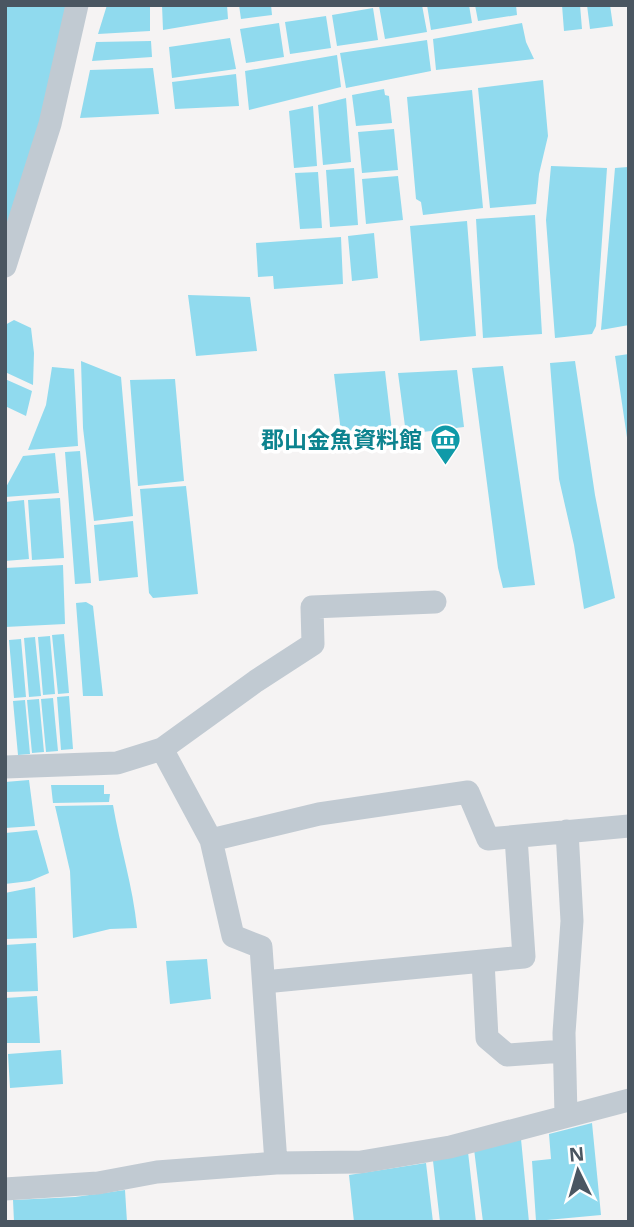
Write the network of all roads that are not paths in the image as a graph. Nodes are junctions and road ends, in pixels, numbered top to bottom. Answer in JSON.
{"nodes":[{"id":1,"x":77,"y":5,"type":"edge"},
{"id":2,"x":5,"y":266,"type":"edge"},
{"id":3,"x":435,"y":602,"type":"dead end"},
{"id":4,"x":162,"y":749,"type":"junction"},
{"id":5,"x":5,"y":767,"type":"edge"},
{"id":6,"x":629,"y":826,"type":"edge"},
{"id":7,"x":566,"y":831,"type":"junction"},
{"id":8,"x":516,"y":837,"type":"junction"},
{"id":9,"x":211,"y":840,"type":"junction"},
{"id":10,"x":483,"y":961,"type":"junction"},
{"id":11,"x":264,"y":982,"type":"junction"},
{"id":12,"x":564,"y":1051,"type":"junction"},
{"id":13,"x":629,"y":1100,"type":"edge"},
{"id":14,"x":566,"y":1115,"type":"junction"},
{"id":15,"x":276,"y":1163,"type":"junction"},
{"id":16,"x":5,"y":1189,"type":"edge"}],
"edges":[{"from":1,"to":2,"type":"street"},
{"from":3,"to":4,"type":"street"},
{"from":4,"to":5,"type":"street"},
{"from":4,"to":9,"type":"street"},
{"from":6,"to":7,"type":"street"},
{"from":7,"to":8,"type":"street"},
{"from":7,"to":12,"type":"street"},
{"from":8,"to":9,"type":"street"},
{"from":8,"to":10,"type":"street"},
{"from":9,"to":11,"type":"street"},
{"from":10,"to":11,"type":"street"},
{"from":10,"to":12,"type":"street"},
{"from":11,"to":15,"type":"street"},
{"from":12,"to":14,"type":"street"},
{"from":13,"to":14,"type":"street"},
{"from":14,"to":15,"type":"street"},
{"from":15,"to":16,"type":"street"}]}
